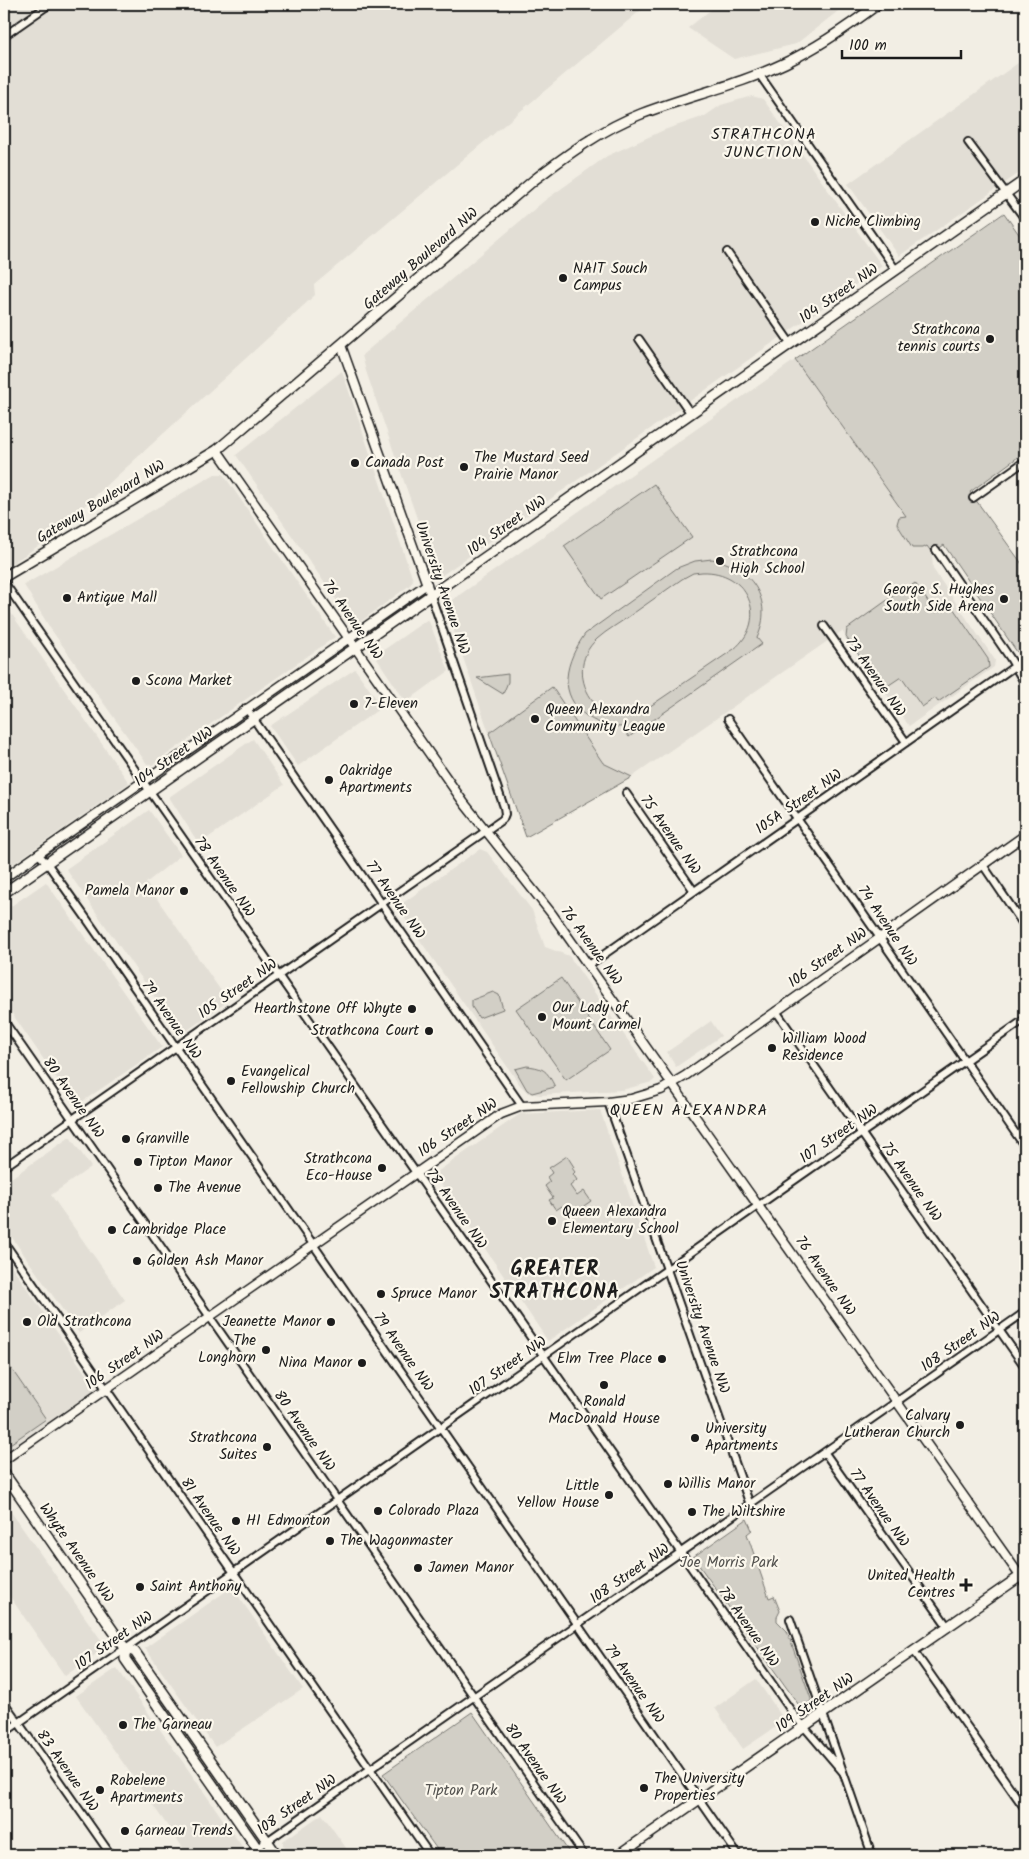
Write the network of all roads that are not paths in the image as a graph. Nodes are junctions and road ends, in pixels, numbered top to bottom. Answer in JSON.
{"nodes":[{"id":1,"x":50,"y":4,"type":"edge"},
{"id":2,"x":878,"y":4,"type":"edge"},
{"id":3,"x":4,"y":36,"type":"edge"},
{"id":4,"x":759,"y":74,"type":"junction"},
{"id":5,"x":968,"y":142,"type":"dead end"},
{"id":6,"x":1025,"y":180,"type":"edge"},
{"id":7,"x":1007,"y":194,"type":"junction"},
{"id":8,"x":1025,"y":219,"type":"edge"},
{"id":9,"x":727,"y":252,"type":"dead end"},
{"id":10,"x":896,"y":270,"type":"junction"},
{"id":11,"x":639,"y":339,"type":"dead end"},
{"id":12,"x":790,"y":344,"type":"junction"},
{"id":13,"x":341,"y":345,"type":"junction"},
{"id":14,"x":691,"y":414,"type":"junction"},
{"id":15,"x":217,"y":450,"type":"junction"},
{"id":16,"x":1025,"y":461,"type":"edge"},
{"id":17,"x":973,"y":498,"type":"dead end"},
{"id":18,"x":936,"y":550,"type":"dead end"},
{"id":19,"x":4,"y":577,"type":"edge"},
{"id":20,"x":4,"y":582,"type":"edge"},
{"id":21,"x":427,"y":584,"type":"junction"},
{"id":22,"x":430,"y":596,"type":"junction"},
{"id":23,"x":824,"y":626,"type":"dead end"},
{"id":24,"x":348,"y":638,"type":"junction"},
{"id":25,"x":355,"y":648,"type":"junction"},
{"id":26,"x":1025,"y":659,"type":"edge"},
{"id":27,"x":1015,"y":666,"type":"junction"},
{"id":28,"x":1025,"y":684,"type":"edge"},
{"id":29,"x":246,"y":708,"type":"junction"},
{"id":30,"x":253,"y":718,"type":"junction"},
{"id":31,"x":728,"y":719,"type":"dead end"},
{"id":32,"x":906,"y":742,"type":"junction"},
{"id":33,"x":142,"y":780,"type":"junction"},
{"id":34,"x":150,"y":791,"type":"junction"},
{"id":35,"x":626,"y":793,"type":"dead end"},
{"id":36,"x":798,"y":818,"type":"junction"},
{"id":37,"x":486,"y":832,"type":"junction"},
{"id":38,"x":1025,"y":835,"type":"edge"},
{"id":39,"x":38,"y":854,"type":"junction"},
{"id":40,"x":47,"y":863,"type":"junction"},
{"id":41,"x":983,"y":865,"type":"junction"},
{"id":42,"x":4,"y":878,"type":"edge"},
{"id":43,"x":694,"y":892,"type":"junction"},
{"id":44,"x":4,"y":893,"type":"edge"},
{"id":45,"x":382,"y":904,"type":"junction"},
{"id":46,"x":1025,"y":927,"type":"edge"},
{"id":47,"x":880,"y":938,"type":"junction"},
{"id":48,"x":589,"y":966,"type":"junction"},
{"id":49,"x":278,"y":976,"type":"junction"},
{"id":50,"x":776,"y":1011,"type":"junction"},
{"id":51,"x":1025,"y":1019,"type":"edge"},
{"id":52,"x":4,"y":1021,"type":"edge"},
{"id":53,"x":176,"y":1047,"type":"junction"},
{"id":54,"x":965,"y":1061,"type":"junction"},
{"id":55,"x":672,"y":1084,"type":"junction"},
{"id":56,"x":608,"y":1102,"type":"junction"},
{"id":57,"x":522,"y":1106,"type":"junction"},
{"id":58,"x":72,"y":1119,"type":"junction"},
{"id":59,"x":862,"y":1134,"type":"junction"},
{"id":60,"x":1025,"y":1147,"type":"edge"},
{"id":61,"x":4,"y":1167,"type":"edge"},
{"id":62,"x":416,"y":1174,"type":"junction"},
{"id":63,"x":759,"y":1206,"type":"junction"},
{"id":64,"x":4,"y":1242,"type":"edge"},
{"id":65,"x":313,"y":1245,"type":"junction"},
{"id":66,"x":668,"y":1270,"type":"junction"},
{"id":67,"x":1025,"y":1312,"type":"edge"},
{"id":68,"x":210,"y":1317,"type":"junction"},
{"id":69,"x":999,"y":1330,"type":"junction"},
{"id":70,"x":544,"y":1357,"type":"junction"},
{"id":71,"x":1025,"y":1367,"type":"edge"},
{"id":72,"x":106,"y":1390,"type":"junction"},
{"id":73,"x":897,"y":1402,"type":"junction"},
{"id":74,"x":441,"y":1428,"type":"junction"},
{"id":75,"x":825,"y":1453,"type":"junction"},
{"id":76,"x":4,"y":1460,"type":"edge"},
{"id":77,"x":4,"y":1473,"type":"edge"},
{"id":78,"x":338,"y":1500,"type":"junction"},
{"id":79,"x":750,"y":1505,"type":"junction"},
{"id":80,"x":680,"y":1554,"type":"junction"},
{"id":81,"x":233,"y":1573,"type":"junction"},
{"id":82,"x":1024,"y":1578,"type":"edge"},
{"id":83,"x":790,"y":1619,"type":"dead end"},
{"id":84,"x":578,"y":1625,"type":"junction"},
{"id":85,"x":948,"y":1628,"type":"junction"},
{"id":86,"x":125,"y":1648,"type":"junction"},
{"id":87,"x":914,"y":1651,"type":"junction"},
{"id":88,"x":474,"y":1698,"type":"junction"},
{"id":89,"x":4,"y":1702,"type":"edge"},
{"id":90,"x":822,"y":1714,"type":"junction"},
{"id":91,"x":18,"y":1723,"type":"junction"},
{"id":92,"x":803,"y":1728,"type":"junction"},
{"id":93,"x":4,"y":1733,"type":"edge"},
{"id":94,"x":371,"y":1770,"type":"junction"},
{"id":95,"x":842,"y":1771,"type":"junction"},
{"id":96,"x":699,"y":1799,"type":"junction"},
{"id":97,"x":1025,"y":1809,"type":"edge"},
{"id":98,"x":267,"y":1841,"type":"junction"},
{"id":99,"x":260,"y":1852,"type":"edge"},
{"id":100,"x":111,"y":1855,"type":"edge"},
{"id":101,"x":247,"y":1855,"type":"edge"},
{"id":102,"x":277,"y":1855,"type":"edge"},
{"id":103,"x":430,"y":1855,"type":"edge"},
{"id":104,"x":584,"y":1855,"type":"edge"},
{"id":105,"x":619,"y":1855,"type":"edge"},
{"id":106,"x":738,"y":1855,"type":"edge"},
{"id":107,"x":872,"y":1855,"type":"edge"}],
"edges":[{"from":1,"to":3,"type":"street"},
{"from":2,"to":4,"type":"main road","name":"Gateway Boulevard NW"},
{"from":4,"to":10,"type":"street"},
{"from":4,"to":13,"type":"main road","name":"Gateway Boulevard NW"},
{"from":5,"to":7,"type":"street"},
{"from":6,"to":7,"type":"main road","name":"104 Street NW"},
{"from":7,"to":8,"type":"street"},
{"from":7,"to":10,"type":"main road","name":"104 Street NW"},
{"from":9,"to":12,"type":"street"},
{"from":10,"to":12,"type":"main road","name":"104 Street NW"},
{"from":11,"to":14,"type":"street"},
{"from":12,"to":14,"type":"main road","name":"104 Street NW"},
{"from":13,"to":15,"type":"main road","name":"Gateway Boulevard NW"},
{"from":13,"to":21,"type":"street","name":"University Avenue NW"},
{"from":14,"to":22,"type":"main road","name":"104 Street NW"},
{"from":15,"to":19,"type":"main road","name":"Gateway Boulevard NW"},
{"from":15,"to":24,"type":"street","name":"76 Avenue NW"},
{"from":16,"to":17,"type":"street"},
{"from":18,"to":27,"type":"street"},
{"from":20,"to":33,"type":"street","name":"78 Avenue NW"},
{"from":21,"to":22,"type":"street","name":"University Avenue NW"},
{"from":21,"to":24,"type":"street","name":"104 Street NW"},
{"from":22,"to":25,"type":"main road","name":"104 Street NW"},
{"from":22,"to":37,"type":"street","name":"University Avenue NW"},
{"from":23,"to":32,"type":"street","name":"73 Avenue NW"},
{"from":24,"to":25,"type":"street","name":"76 Avenue NW"},
{"from":24,"to":29,"type":"street","name":"104 Street NW"},
{"from":25,"to":30,"type":"main road","name":"104 Street NW"},
{"from":25,"to":37,"type":"street","name":"76 Avenue NW"},
{"from":26,"to":27,"type":"street","name":"105A Street NW"},
{"from":27,"to":28,"type":"street"},
{"from":27,"to":32,"type":"street","name":"105A Street NW"},
{"from":29,"to":30,"type":"street","name":"77 Avenue NW"},
{"from":29,"to":33,"type":"street","name":"104 Street NW"},
{"from":30,"to":34,"type":"main road","name":"104 Street NW"},
{"from":30,"to":45,"type":"street","name":"77 Avenue NW"},
{"from":31,"to":36,"type":"street","name":"74 Avenue NW"},
{"from":32,"to":36,"type":"street","name":"105A Street NW"},
{"from":33,"to":34,"type":"street","name":"78 Avenue NW"},
{"from":33,"to":39,"type":"street","name":"104 Street NW"},
{"from":34,"to":40,"type":"main road","name":"104 Street NW"},
{"from":34,"to":49,"type":"street","name":"78 Avenue NW"},
{"from":35,"to":43,"type":"street","name":"75 Avenue NW"},
{"from":36,"to":43,"type":"street","name":"105A Street NW"},
{"from":36,"to":47,"type":"street","name":"74 Avenue NW"},
{"from":37,"to":45,"type":"street","name":"105 Street NW"},
{"from":37,"to":48,"type":"street","name":"76 Avenue NW"},
{"from":38,"to":41,"type":"street","name":"106 Street NW"},
{"from":39,"to":40,"type":"street","name":"79 Avenue NW"},
{"from":39,"to":42,"type":"street","name":"104 Street NW"},
{"from":40,"to":44,"type":"main road","name":"104 Street NW"},
{"from":40,"to":53,"type":"street","name":"79 Avenue NW"},
{"from":41,"to":46,"type":"street"},
{"from":41,"to":47,"type":"street","name":"106 Street NW"},
{"from":43,"to":48,"type":"street","name":"105A Street NW"},
{"from":45,"to":49,"type":"street","name":"105 Street NW"},
{"from":45,"to":57,"type":"street","name":"77 Avenue NW"},
{"from":47,"to":50,"type":"street","name":"106 Street NW"},
{"from":47,"to":54,"type":"street","name":"74 Avenue NW"},
{"from":48,"to":55,"type":"street","name":"76 Avenue NW"},
{"from":49,"to":53,"type":"street","name":"105 Street NW"},
{"from":49,"to":62,"type":"street","name":"78 Avenue NW"},
{"from":50,"to":55,"type":"street","name":"106 Street NW"},
{"from":50,"to":59,"type":"street","name":"75 Avenue NW"},
{"from":51,"to":54,"type":"street","name":"107 Street NW"},
{"from":52,"to":58,"type":"street","name":"80 Avenue NW"},
{"from":53,"to":58,"type":"street","name":"105 Street NW"},
{"from":53,"to":65,"type":"street","name":"79 Avenue NW"},
{"from":54,"to":59,"type":"street","name":"107 Street NW"},
{"from":54,"to":60,"type":"street","name":"74 Avenue NW"},
{"from":55,"to":56,"type":"street","name":"106 Street NW"},
{"from":55,"to":63,"type":"street","name":"76 Avenue NW"},
{"from":56,"to":57,"type":"street","name":"106 Street NW"},
{"from":56,"to":66,"type":"street","name":"University Avenue NW"},
{"from":57,"to":62,"type":"street","name":"106 Street NW"},
{"from":58,"to":61,"type":"street","name":"105 Street NW"},
{"from":58,"to":68,"type":"street","name":"80 Avenue NW"},
{"from":59,"to":63,"type":"street","name":"107 Street NW"},
{"from":59,"to":69,"type":"street","name":"75 Avenue NW"},
{"from":62,"to":65,"type":"street","name":"106 Street NW"},
{"from":62,"to":70,"type":"street","name":"78 Avenue NW"},
{"from":63,"to":66,"type":"street","name":"107 Street NW"},
{"from":63,"to":73,"type":"street","name":"76 Avenue NW"},
{"from":64,"to":72,"type":"street","name":"81 Avenue NW"},
{"from":65,"to":68,"type":"street","name":"106 Street NW"},
{"from":65,"to":74,"type":"street","name":"79 Avenue NW"},
{"from":66,"to":70,"type":"street","name":"107 Street NW"},
{"from":66,"to":79,"type":"street","name":"University Avenue NW"},
{"from":67,"to":69,"type":"street","name":"108 Street NW"},
{"from":68,"to":72,"type":"street","name":"106 Street NW"},
{"from":68,"to":78,"type":"street","name":"80 Avenue NW"},
{"from":69,"to":71,"type":"street","name":"75 Avenue NW"},
{"from":69,"to":73,"type":"street","name":"108 Street NW"},
{"from":70,"to":74,"type":"street","name":"107 Street NW"},
{"from":70,"to":80,"type":"street","name":"78 Avenue NW"},
{"from":72,"to":76,"type":"street","name":"106 Street NW"},
{"from":72,"to":81,"type":"street","name":"81 Avenue NW"},
{"from":73,"to":75,"type":"street","name":"108 Street NW"},
{"from":73,"to":82,"type":"street","name":"76 Avenue NW"},
{"from":74,"to":78,"type":"street","name":"107 Street NW"},
{"from":74,"to":84,"type":"street","name":"79 Avenue NW"},
{"from":75,"to":79,"type":"street","name":"108 Street NW"},
{"from":75,"to":85,"type":"street","name":"77 Avenue NW"},
{"from":77,"to":86,"type":"main road","name":"Whyte Avenue NW"},
{"from":78,"to":81,"type":"street","name":"107 Street NW"},
{"from":78,"to":88,"type":"street","name":"80 Avenue NW"},
{"from":79,"to":80,"type":"street","name":"108 Street NW"},
{"from":80,"to":84,"type":"street","name":"108 Street NW"},
{"from":80,"to":92,"type":"street","name":"78 Avenue NW"},
{"from":81,"to":86,"type":"street","name":"107 Street NW"},
{"from":81,"to":94,"type":"street","name":"81 Avenue NW"},
{"from":82,"to":85,"type":"main road","name":"109 Street NW"},
{"from":83,"to":90,"type":"street"},
{"from":84,"to":88,"type":"street","name":"108 Street NW"},
{"from":84,"to":96,"type":"street","name":"79 Avenue NW"},
{"from":85,"to":87,"type":"main road","name":"109 Street NW"},
{"from":86,"to":91,"type":"street","name":"107 Street NW"},
{"from":86,"to":98,"type":"main road","name":"Whyte Avenue NW"},
{"from":86,"to":99,"type":"main road","name":"Whyte Avenue NW"},
{"from":87,"to":90,"type":"main road","name":"109 Street NW"},
{"from":87,"to":97,"type":"street"},
{"from":88,"to":94,"type":"street","name":"108 Street NW"},
{"from":88,"to":104,"type":"street","name":"80 Avenue NW"},
{"from":89,"to":91,"type":"street","name":"83 Avenue NW"},
{"from":90,"to":92,"type":"main road","name":"109 Street NW"},
{"from":90,"to":95,"type":"street"},
{"from":91,"to":93,"type":"street","name":"107 Street NW"},
{"from":91,"to":100,"type":"street","name":"83 Avenue NW"},
{"from":92,"to":95,"type":"street","name":"78 Avenue NW"},
{"from":92,"to":96,"type":"main road","name":"109 Street NW"},
{"from":94,"to":98,"type":"street","name":"108 Street NW"},
{"from":94,"to":103,"type":"street","name":"81 Avenue NW"},
{"from":95,"to":107,"type":"street"},
{"from":96,"to":105,"type":"main road","name":"109 Street NW"},
{"from":96,"to":106,"type":"street","name":"79 Avenue NW"},
{"from":98,"to":99,"type":"street","name":"108 Street NW"},
{"from":98,"to":102,"type":"main road","name":"Whyte Avenue NW"},
{"from":99,"to":101,"type":"street","name":"108 Street NW"}]}
